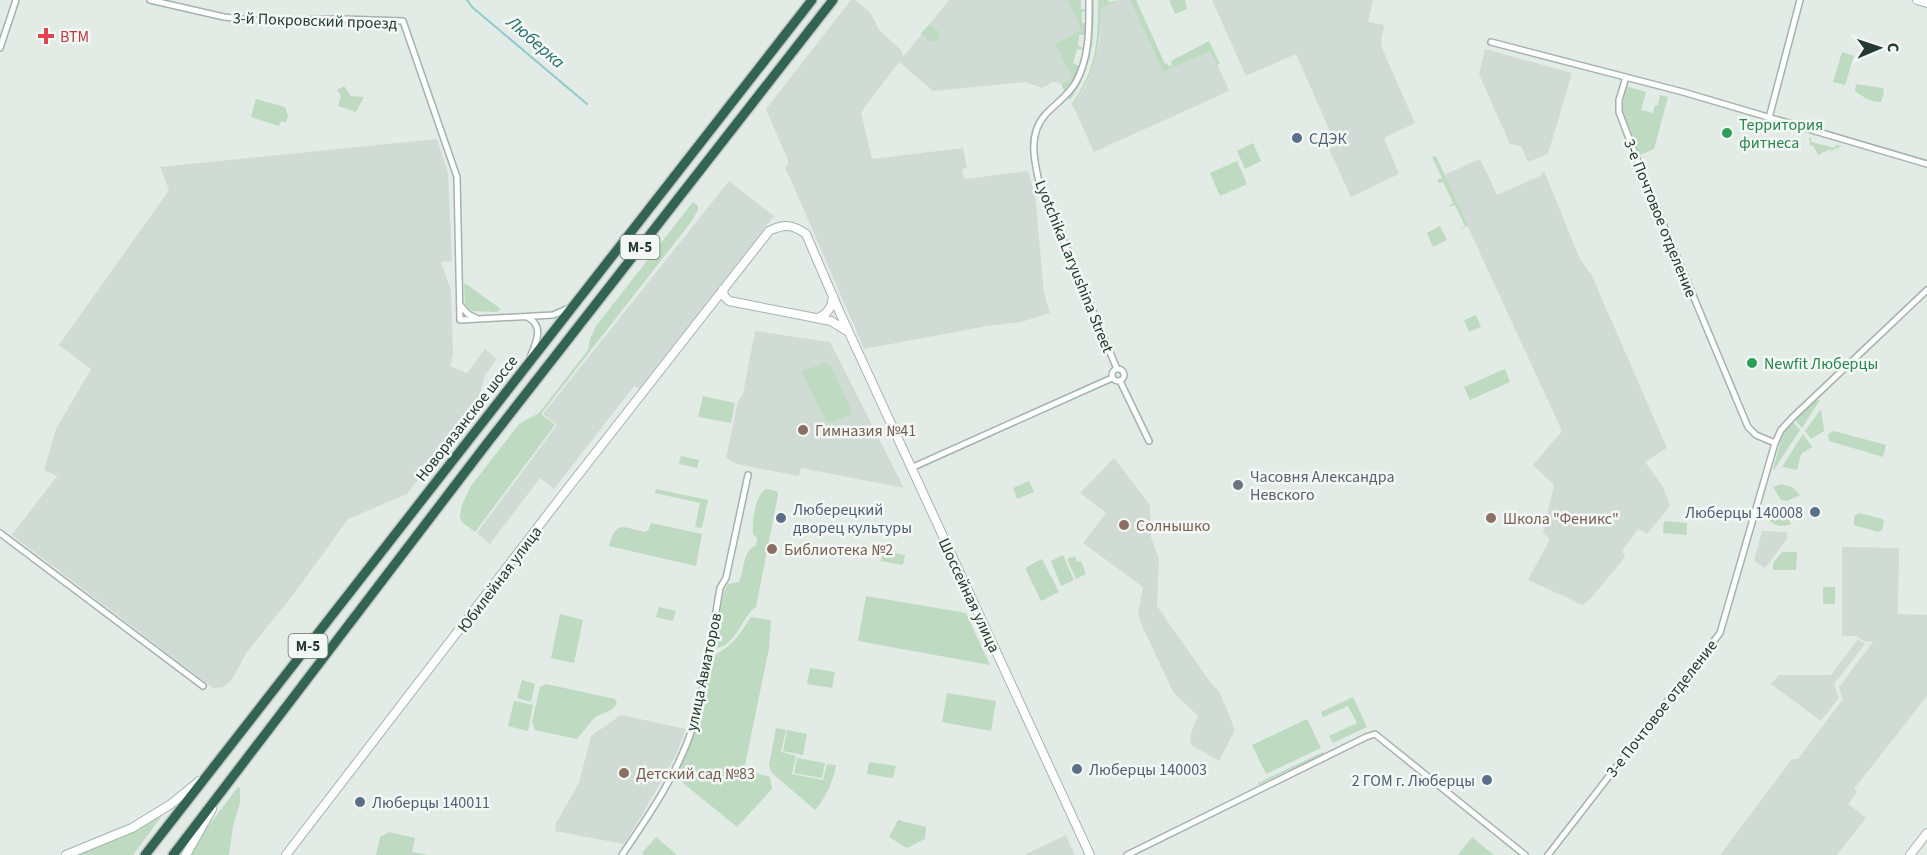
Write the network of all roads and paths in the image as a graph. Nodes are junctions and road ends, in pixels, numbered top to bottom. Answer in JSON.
{"nodes":[{"id":1,"x":16,"y":0,"type":"edge"},
{"id":2,"x":150,"y":0,"type":"edge"},
{"id":3,"x":809,"y":0,"type":"edge"},
{"id":4,"x":832,"y":0,"type":"edge"},
{"id":5,"x":838,"y":0,"type":"edge"},
{"id":6,"x":1089,"y":0,"type":"edge"},
{"id":7,"x":1800,"y":0,"type":"edge"},
{"id":8,"x":1917,"y":0,"type":"edge"},
{"id":9,"x":1927,"y":3,"type":"edge"},
{"id":10,"x":814,"y":24,"type":"junction"},
{"id":11,"x":1491,"y":42,"type":"dead end"},
{"id":12,"x":0,"y":48,"type":"edge"},
{"id":13,"x":1626,"y":77,"type":"junction"},
{"id":14,"x":1769,"y":118,"type":"junction"},
{"id":15,"x":1927,"y":164,"type":"edge"},
{"id":16,"x":723,"y":289,"type":"junction"},
{"id":17,"x":1927,"y":290,"type":"edge"},
{"id":18,"x":833,"y":295,"type":"junction"},
{"id":19,"x":729,"y":301,"type":"junction"},
{"id":20,"x":575,"y":303,"type":"junction"},
{"id":21,"x":713,"y":303,"type":"junction"},
{"id":22,"x":459,"y":304,"type":"junction"},
{"id":23,"x":525,"y":316,"type":"junction"},
{"id":24,"x":818,"y":318,"type":"junction"},
{"id":25,"x":480,"y":319,"type":"junction"},
{"id":26,"x":851,"y":334,"type":"junction"},
{"id":27,"x":528,"y":363,"type":"junction"},
{"id":28,"x":1117,"y":369,"type":"junction"},
{"id":29,"x":1112,"y":378,"type":"junction"},
{"id":30,"x":1120,"y":381,"type":"junction"},
{"id":31,"x":1149,"y":441,"type":"dead end"},
{"id":32,"x":1775,"y":443,"type":"junction"},
{"id":33,"x":911,"y":468,"type":"junction"},
{"id":34,"x":748,"y":475,"type":"dead end"},
{"id":35,"x":0,"y":533,"type":"edge"},
{"id":36,"x":203,"y":686,"type":"dead end"},
{"id":37,"x":220,"y":760,"type":"junction"},
{"id":38,"x":216,"y":801,"type":"junction"},
{"id":39,"x":1927,"y":833,"type":"edge"},
{"id":40,"x":66,"y":855,"type":"edge"},
{"id":41,"x":145,"y":855,"type":"edge"},
{"id":42,"x":173,"y":855,"type":"edge"},
{"id":43,"x":186,"y":855,"type":"edge"},
{"id":44,"x":286,"y":855,"type":"edge"},
{"id":45,"x":622,"y":855,"type":"edge"},
{"id":46,"x":1090,"y":855,"type":"edge"},
{"id":47,"x":1127,"y":855,"type":"edge"},
{"id":48,"x":1525,"y":855,"type":"edge"},
{"id":49,"x":1548,"y":855,"type":"edge"},
{"id":50,"x":1910,"y":855,"type":"edge"}],
"edges":[{"from":1,"to":12,"type":"street"},
{"from":2,"to":22,"type":"street","name":"3-й Покровский проезд"},
{"from":3,"to":20,"type":"highway","name":"Новорязанское шоссе","number":"М-5"},
{"from":4,"to":10,"type":"highway","name":"Новорязанское шоссе","number":"М-5"},
{"from":5,"to":10,"type":"street"},
{"from":6,"to":28,"type":"street","name":"Lyotchika Laryushina Street"},
{"from":7,"to":14,"type":"street"},
{"from":8,"to":9,"type":"street"},
{"from":10,"to":38,"type":"highway","name":"Новорязанское шоссе","number":"М-5"},
{"from":11,"to":13,"type":"street"},
{"from":13,"to":14,"type":"street"},
{"from":13,"to":32,"type":"street","name":"3-е Почтовое отделение"},
{"from":14,"to":15,"type":"street"},
{"from":16,"to":18,"type":"street","name":"Юбилейная улица"},
{"from":16,"to":19,"type":"street"},
{"from":16,"to":21,"type":"street","name":"Юбилейная улица"},
{"from":17,"to":32,"type":"street","name":"3-е Почтовое отделение"},
{"from":18,"to":24,"type":"street"},
{"from":18,"to":26,"type":"street","name":"Шоссейная улица"},
{"from":19,"to":21,"type":"street"},
{"from":19,"to":24,"type":"street"},
{"from":20,"to":23,"type":"street","name":"3-й Покровский проезд"},
{"from":20,"to":27,"type":"highway","name":"Новорязанское шоссе","number":"М-5"},
{"from":21,"to":44,"type":"street","name":"Юбилейная улица"},
{"from":22,"to":25,"type":"street"},
{"from":22,"to":25,"type":"street","name":"3-й Покровский проезд"},
{"from":23,"to":25,"type":"street","name":"3-й Покровский проезд"},
{"from":23,"to":27,"type":"street"},
{"from":24,"to":26,"type":"street"},
{"from":26,"to":33,"type":"street","name":"Шоссейная улица"},
{"from":27,"to":37,"type":"highway","name":"Новорязанское шоссе","number":"М-5"},
{"from":28,"to":29,"type":"street","name":"Lyotchika Laryushina Street"},
{"from":28,"to":30,"type":"street","name":"Lyotchika Laryushina Street"},
{"from":29,"to":30,"type":"street"},
{"from":29,"to":33,"type":"street"},
{"from":30,"to":31,"type":"street"},
{"from":32,"to":49,"type":"street","name":"3-е Почтовое отделение"},
{"from":33,"to":46,"type":"street","name":"Шоссейная улица"},
{"from":34,"to":45,"type":"street","name":"улица Авиаторов"},
{"from":35,"to":36,"type":"street"},
{"from":37,"to":40,"type":"street","number":"М-5"},
{"from":37,"to":41,"type":"highway","name":"Новорязанское шоссе","number":"М-5"},
{"from":38,"to":42,"type":"highway","name":"Новорязанское шоссе","number":"М-5"},
{"from":38,"to":43,"type":"street","number":"М-5"},
{"from":39,"to":50,"type":"street"},
{"from":47,"to":48,"type":"street"}]}
